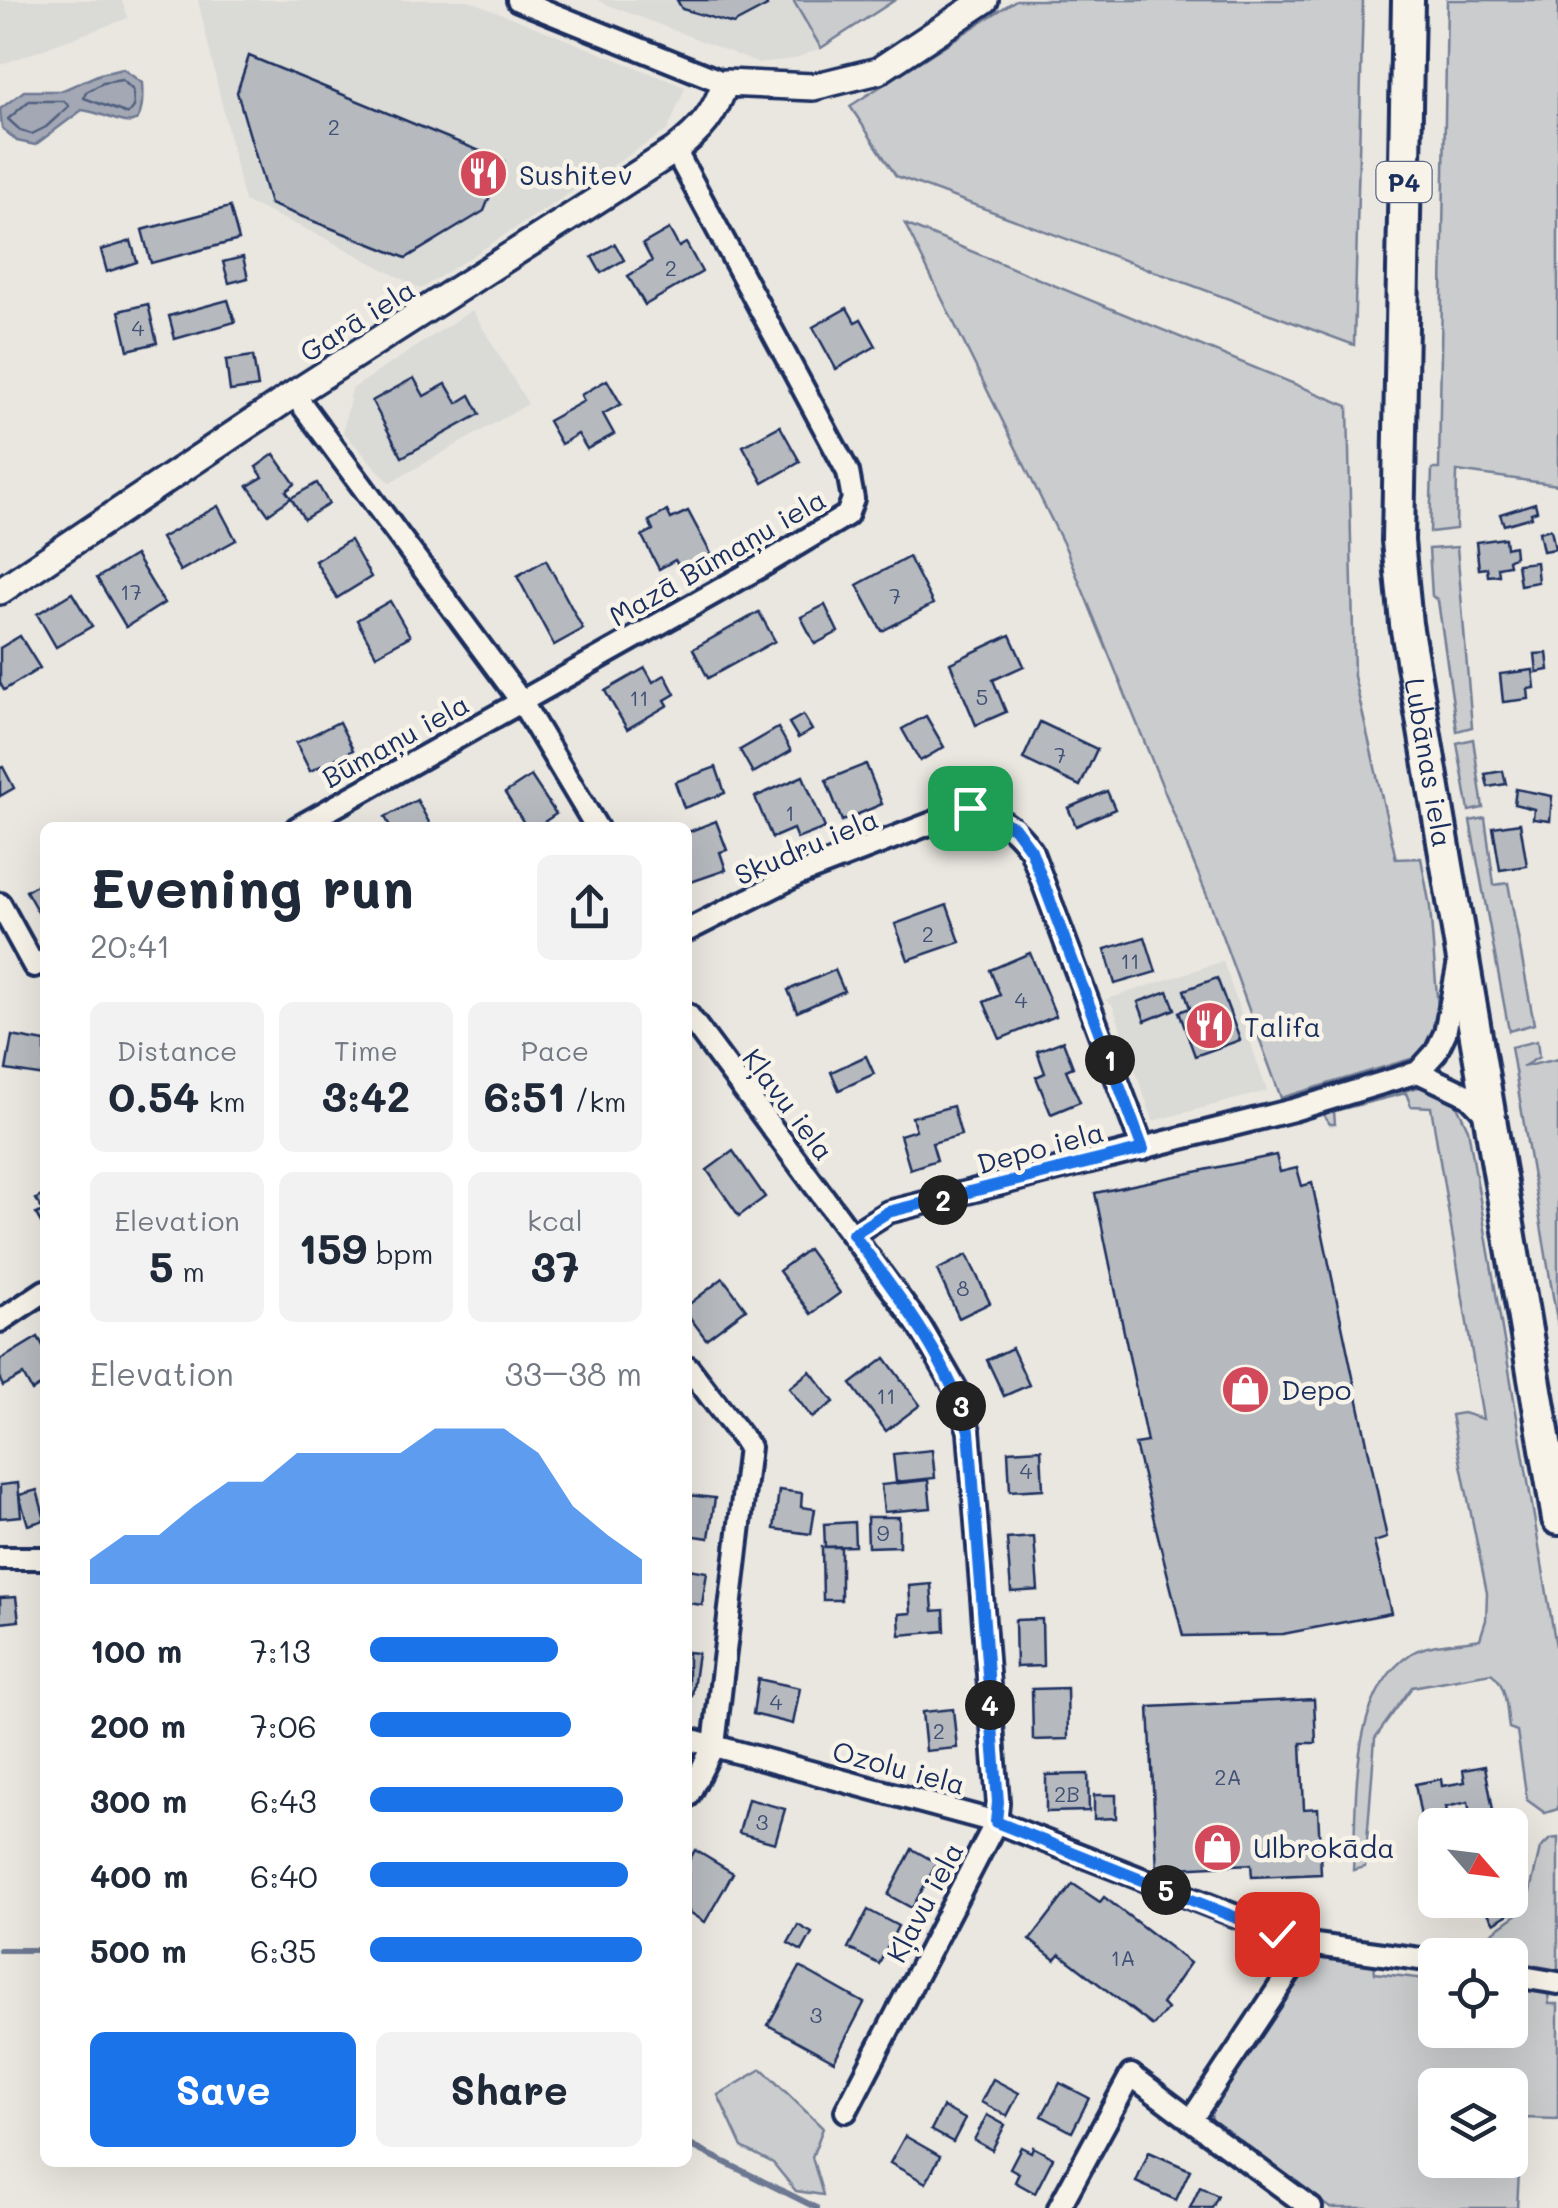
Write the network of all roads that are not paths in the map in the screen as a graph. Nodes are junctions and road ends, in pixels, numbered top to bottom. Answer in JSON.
{"nodes":[{"id":1,"x":518,"y":0,"type":"edge"},
{"id":2,"x":985,"y":0,"type":"edge"},
{"id":3,"x":1408,"y":0,"type":"edge"},
{"id":4,"x":725,"y":83,"type":"junction"},
{"id":5,"x":675,"y":150,"type":"junction"},
{"id":6,"x":294,"y":394,"type":"junction"},
{"id":7,"x":0,"y":591,"type":"edge"},
{"id":8,"x":521,"y":701,"type":"junction"},
{"id":9,"x":308,"y":822,"type":"edge"},
{"id":10,"x":593,"y":822,"type":"edge"},
{"id":11,"x":0,"y":904,"type":"edge"},
{"id":12,"x":692,"y":928,"type":"edge"},
{"id":13,"x":1460,"y":955,"type":"junction"},
{"id":14,"x":40,"y":963,"type":"edge"},
{"id":15,"x":692,"y":1020,"type":"edge"},
{"id":16,"x":1418,"y":1072,"type":"junction"},
{"id":17,"x":1488,"y":1115,"type":"junction"},
{"id":18,"x":1143,"y":1149,"type":"junction"},
{"id":19,"x":853,"y":1234,"type":"junction"},
{"id":20,"x":40,"y":1294,"type":"edge"},
{"id":21,"x":0,"y":1320,"type":"edge"},
{"id":22,"x":692,"y":1372,"type":"edge"},
{"id":23,"x":1542,"y":1422,"type":"junction"},
{"id":24,"x":1558,"y":1452,"type":"edge"},
{"id":25,"x":1558,"y":1519,"type":"edge"},
{"id":26,"x":0,"y":1558,"type":"edge"},
{"id":27,"x":40,"y":1558,"type":"edge"},
{"id":28,"x":692,"y":1740,"type":"edge"},
{"id":29,"x":714,"y":1745,"type":"junction"},
{"id":30,"x":692,"y":1788,"type":"edge"},
{"id":31,"x":996,"y":1822,"type":"junction"},
{"id":32,"x":1308,"y":1944,"type":"junction"},
{"id":33,"x":1418,"y":1960,"type":"edge"},
{"id":34,"x":1528,"y":1978,"type":"edge"},
{"id":35,"x":1558,"y":1983,"type":"edge"},
{"id":36,"x":846,"y":2112,"type":"dead end"},
{"id":37,"x":1192,"y":2120,"type":"junction"},
{"id":38,"x":1059,"y":2208,"type":"edge"},
{"id":39,"x":1310,"y":2208,"type":"edge"}],
"edges":[{"from":1,"to":4,"type":"street"},
{"from":2,"to":4,"type":"street"},
{"from":3,"to":13,"type":"main road","name":"Lubānas iela","number":"P4"},
{"from":4,"to":5,"type":"street","name":"Garā iela"},
{"from":5,"to":6,"type":"street","name":"Garā iela"},
{"from":5,"to":8,"type":"street","name":"Mazā Būmaņu iela"},
{"from":6,"to":7,"type":"street","name":"Garā iela"},
{"from":6,"to":8,"type":"street"},
{"from":8,"to":9,"type":"street","name":"Būmaņu iela"},
{"from":8,"to":10,"type":"street"},
{"from":11,"to":14,"type":"street"},
{"from":12,"to":18,"type":"street","name":"Skudru iela"},
{"from":13,"to":16,"type":"street"},
{"from":13,"to":17,"type":"main road","name":"Lubānas iela","number":"P4"},
{"from":15,"to":19,"type":"street","name":"Kļavu iela"},
{"from":16,"to":17,"type":"street"},
{"from":16,"to":18,"type":"street","name":"Depo iela"},
{"from":17,"to":23,"type":"main road","name":"Lubānas iela","number":"P4"},
{"from":18,"to":19,"type":"street","name":"Depo iela"},
{"from":19,"to":31,"type":"street","name":"Kļavu iela"},
{"from":20,"to":21,"type":"street"},
{"from":22,"to":29,"type":"street"},
{"from":23,"to":24,"type":"street"},
{"from":23,"to":25,"type":"main road","name":"Lubānas iela","number":"P4"},
{"from":26,"to":27,"type":"street"},
{"from":28,"to":29,"type":"street","name":"Ozolu iela"},
{"from":29,"to":30,"type":"street"},
{"from":29,"to":31,"type":"street","name":"Ozolu iela"},
{"from":31,"to":32,"type":"street","name":"Ozolu iela"},
{"from":31,"to":36,"type":"street","name":"Kļavu iela"},
{"from":32,"to":33,"type":"street","name":"Ozolu iela"},
{"from":32,"to":37,"type":"street"},
{"from":34,"to":35,"type":"street"},
{"from":37,"to":38,"type":"street"},
{"from":37,"to":39,"type":"street"}]}
